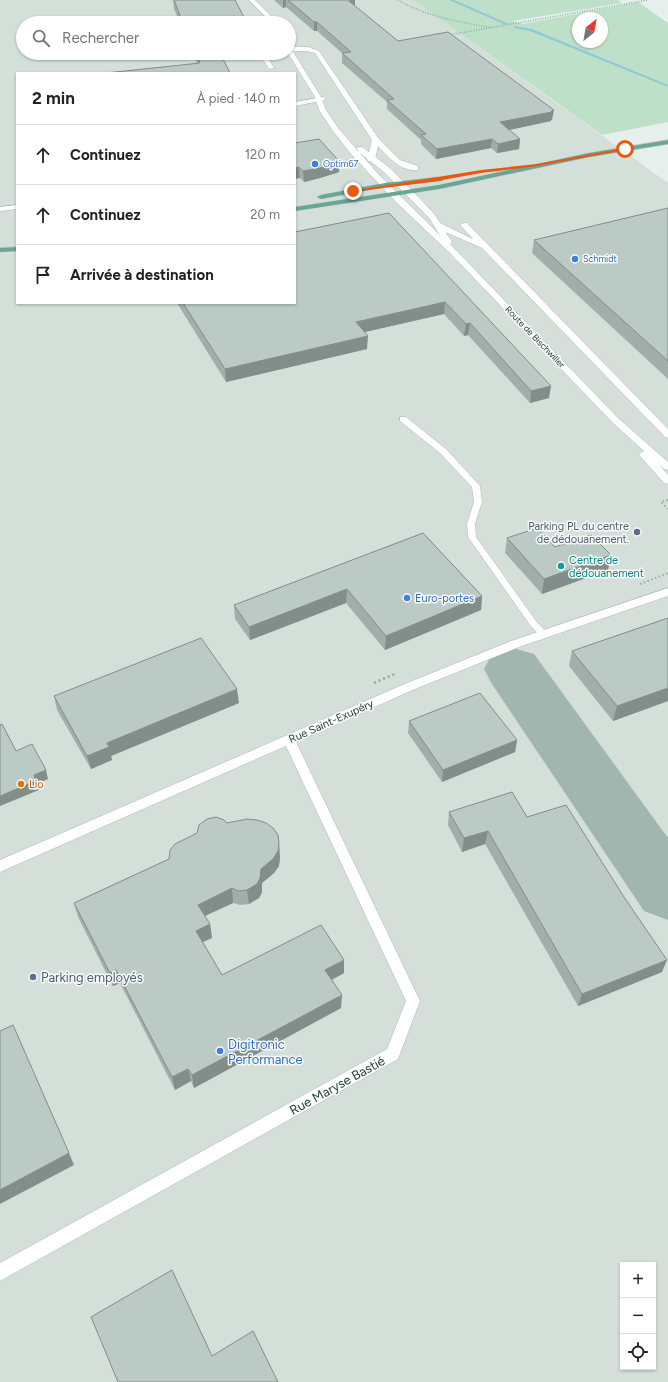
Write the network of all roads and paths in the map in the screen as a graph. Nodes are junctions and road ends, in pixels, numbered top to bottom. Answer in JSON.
{"nodes":[{"id":1,"x":398,"y":0,"type":"edge"},
{"id":2,"x":648,"y":0,"type":"edge"},
{"id":3,"x":253,"y":1,"type":"edge"},
{"id":4,"x":264,"y":16,"type":"edge"},
{"id":5,"x":268,"y":16,"type":"edge"},
{"id":6,"x":496,"y":28,"type":"junction"},
{"id":7,"x":450,"y":35,"type":"edge"},
{"id":8,"x":296,"y":50,"type":"edge"},
{"id":9,"x":267,"y":60,"type":"edge"},
{"id":10,"x":295,"y":60,"type":"edge"},
{"id":11,"x":271,"y":68,"type":"dead end"},
{"id":12,"x":320,"y":99,"type":"junction"},
{"id":13,"x":296,"y":104,"type":"edge"},
{"id":14,"x":376,"y":140,"type":"junction"},
{"id":15,"x":668,"y":142,"type":"edge"},
{"id":16,"x":371,"y":159,"type":"junction"},
{"id":17,"x":559,"y":162,"type":"junction"},
{"id":18,"x":415,"y":168,"type":"dead end"},
{"id":19,"x":400,"y":184,"type":"junction"},
{"id":20,"x":385,"y":186,"type":"junction"},
{"id":21,"x":408,"y":192,"type":"junction"},
{"id":22,"x":392,"y":194,"type":"junction"},
{"id":23,"x":296,"y":202,"type":"edge"},
{"id":24,"x":16,"y":207,"type":"edge"},
{"id":25,"x":0,"y":209,"type":"edge"},
{"id":26,"x":296,"y":209,"type":"edge"},
{"id":27,"x":437,"y":225,"type":"junction"},
{"id":28,"x":464,"y":225,"type":"dead end"},
{"id":29,"x":486,"y":248,"type":"junction"},
{"id":30,"x":16,"y":249,"type":"edge"},
{"id":31,"x":0,"y":250,"type":"edge"},
{"id":32,"x":454,"y":252,"type":"junction"},
{"id":33,"x":403,"y":419,"type":"dead end"},
{"id":34,"x":616,"y":421,"type":"junction"},
{"id":35,"x":668,"y":435,"type":"edge"},
{"id":36,"x":668,"y":467,"type":"edge"},
{"id":37,"x":668,"y":481,"type":"edge"},
{"id":38,"x":668,"y":500,"type":"edge"},
{"id":39,"x":668,"y":510,"type":"edge"},
{"id":40,"x":668,"y":592,"type":"edge"},
{"id":41,"x":543,"y":634,"type":"junction"},
{"id":42,"x":289,"y":740,"type":"junction"},
{"id":43,"x":0,"y":866,"type":"edge"},
{"id":44,"x":0,"y":1272,"type":"edge"}],
"edges":[{"from":1,"to":6,"type":"path"},
{"from":2,"to":6,"type":"path"},
{"from":3,"to":4,"type":"street"},
{"from":3,"to":5,"type":"street"},
{"from":6,"to":7,"type":"path"},
{"from":8,"to":14,"type":"street"},
{"from":9,"to":11,"type":"lane"},
{"from":10,"to":12,"type":"street","name":"Route de Bischwiller"},
{"from":12,"to":13,"type":"lane"},
{"from":12,"to":16,"type":"street","name":"Route de Bischwiller"},
{"from":12,"to":20,"type":"street","name":"Route de Bischwiller"},
{"from":14,"to":16,"type":"street"},
{"from":14,"to":18,"type":"street"},
{"from":15,"to":17,"type":"main road"},
{"from":16,"to":19,"type":"street","name":"Route de Bischwiller"},
{"from":17,"to":19,"type":"main road"},
{"from":17,"to":21,"type":"main road"},
{"from":19,"to":20,"type":"main road"},
{"from":19,"to":21,"type":"street","name":"Route de Bischwiller"},
{"from":20,"to":22,"type":"street","name":"Route de Bischwiller"},
{"from":20,"to":23,"type":"main road"},
{"from":21,"to":22,"type":"main road"},
{"from":21,"to":27,"type":"street","name":"Route de Bischwiller"},
{"from":22,"to":26,"type":"main road"},
{"from":22,"to":32,"type":"street","name":"Route de Bischwiller"},
{"from":24,"to":25,"type":"lane"},
{"from":27,"to":29,"type":"street"},
{"from":27,"to":32,"type":"street","name":"Route de Bischwiller"},
{"from":28,"to":29,"type":"street"},
{"from":29,"to":35,"type":"street"},
{"from":30,"to":31,"type":"main road"},
{"from":32,"to":34,"type":"street","name":"Route de Bischwiller"},
{"from":33,"to":41,"type":"lane"},
{"from":34,"to":36,"type":"street","name":"Route de Bischwiller"},
{"from":34,"to":37,"type":"street","name":"Route de Bischwiller"},
{"from":38,"to":39,"type":"path"},
{"from":40,"to":41,"type":"street","name":"Rue Saint-Exupéry"},
{"from":41,"to":42,"type":"street","name":"Rue Saint-Exupéry"},
{"from":42,"to":43,"type":"street","name":"Rue Saint-Exupéry"},
{"from":42,"to":44,"type":"street","name":"Rue Maryse Bastié"}]}
